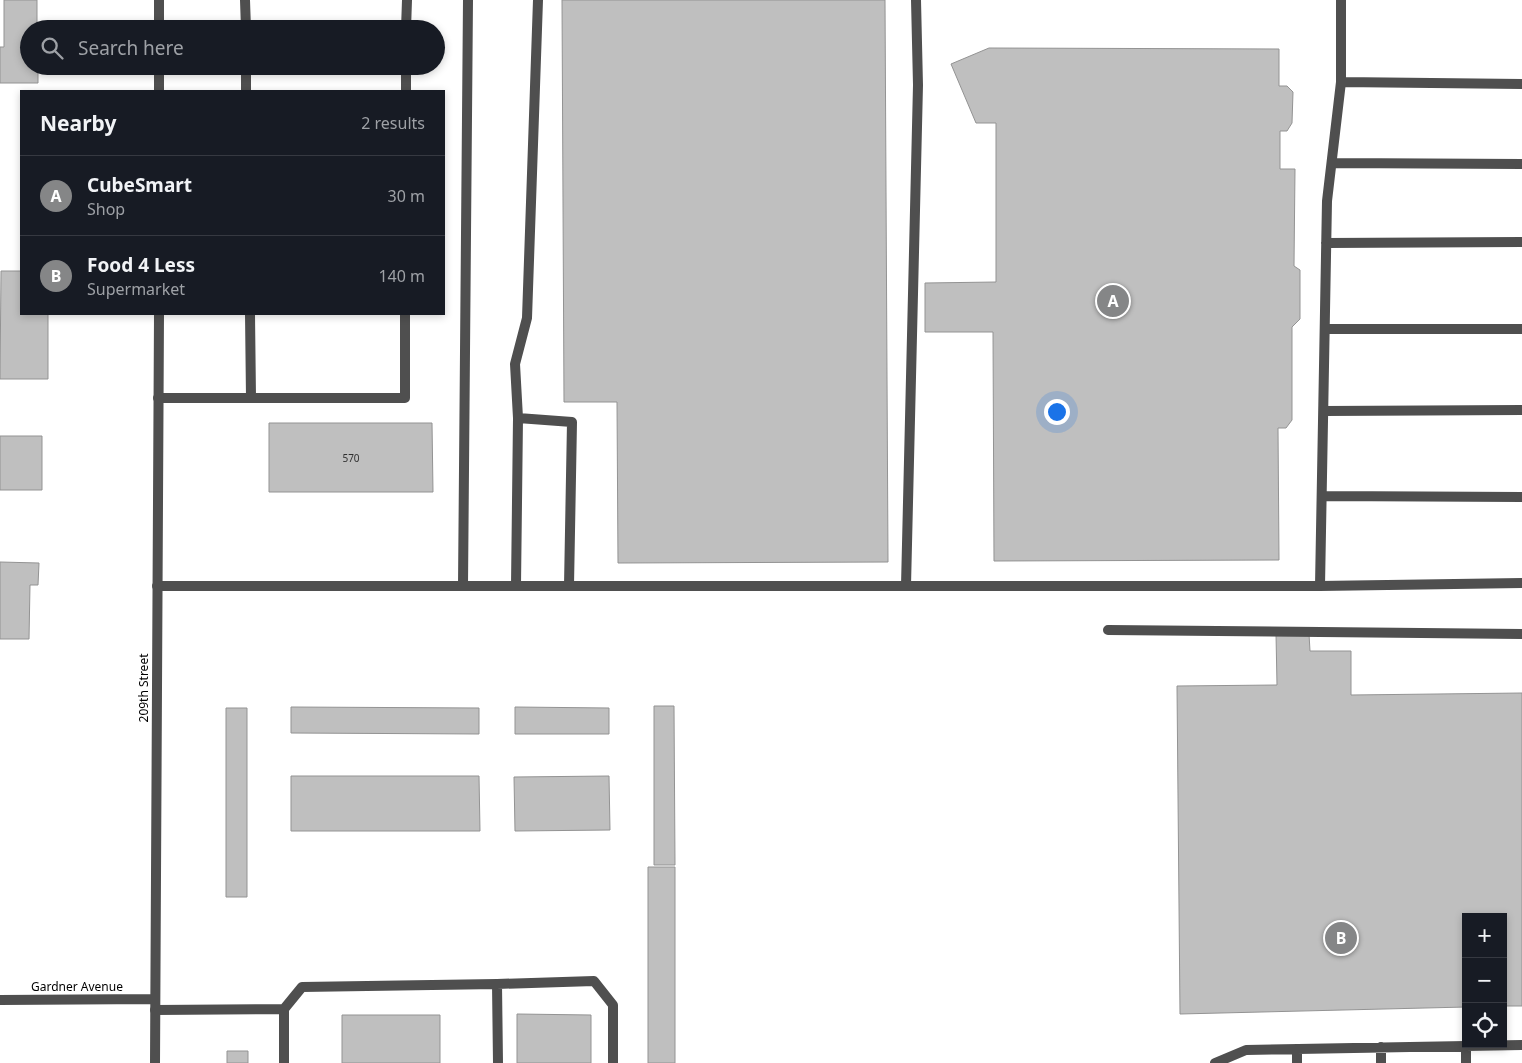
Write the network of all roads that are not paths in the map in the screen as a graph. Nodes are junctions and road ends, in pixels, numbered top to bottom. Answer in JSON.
{"nodes":[{"id":1,"x":159,"y":0,"type":"edge"},
{"id":2,"x":245,"y":0,"type":"edge"},
{"id":3,"x":406,"y":0,"type":"edge"},
{"id":4,"x":468,"y":0,"type":"edge"},
{"id":5,"x":538,"y":0,"type":"edge"},
{"id":6,"x":916,"y":0,"type":"edge"},
{"id":7,"x":1341,"y":0,"type":"edge"},
{"id":8,"x":159,"y":20,"type":"edge"},
{"id":9,"x":246,"y":20,"type":"edge"},
{"id":10,"x":406,"y":20,"type":"edge"},
{"id":11,"x":159,"y":75,"type":"edge"},
{"id":12,"x":246,"y":75,"type":"edge"},
{"id":13,"x":406,"y":75,"type":"edge"},
{"id":14,"x":1341,"y":82,"type":"junction"},
{"id":15,"x":1522,"y":84,"type":"edge"},
{"id":16,"x":159,"y":90,"type":"edge"},
{"id":17,"x":246,"y":90,"type":"edge"},
{"id":18,"x":406,"y":90,"type":"edge"},
{"id":19,"x":1332,"y":163,"type":"junction"},
{"id":20,"x":1522,"y":164,"type":"edge"},
{"id":21,"x":1522,"y":242,"type":"edge"},
{"id":22,"x":1326,"y":244,"type":"junction"},
{"id":23,"x":159,"y":315,"type":"edge"},
{"id":24,"x":250,"y":315,"type":"edge"},
{"id":25,"x":405,"y":315,"type":"edge"},
{"id":26,"x":1325,"y":329,"type":"junction"},
{"id":27,"x":1522,"y":329,"type":"edge"},
{"id":28,"x":158,"y":398,"type":"junction"},
{"id":29,"x":251,"y":398,"type":"junction"},
{"id":30,"x":1522,"y":410,"type":"edge"},
{"id":31,"x":1324,"y":411,"type":"junction"},
{"id":32,"x":518,"y":418,"type":"junction"},
{"id":33,"x":1322,"y":496,"type":"junction"},
{"id":34,"x":1522,"y":497,"type":"edge"},
{"id":35,"x":1522,"y":583,"type":"edge"},
{"id":36,"x":157,"y":586,"type":"junction"},
{"id":37,"x":463,"y":586,"type":"junction"},
{"id":38,"x":516,"y":586,"type":"junction"},
{"id":39,"x":569,"y":586,"type":"junction"},
{"id":40,"x":906,"y":586,"type":"junction"},
{"id":41,"x":1320,"y":586,"type":"junction"},
{"id":42,"x":1108,"y":630,"type":"dead end"},
{"id":43,"x":1522,"y":634,"type":"edge"},
{"id":44,"x":497,"y":984,"type":"junction"},
{"id":45,"x":155,"y":999,"type":"junction"},
{"id":46,"x":0,"y":1000,"type":"edge"},
{"id":47,"x":284,"y":1009,"type":"junction"},
{"id":48,"x":155,"y":1010,"type":"junction"},
{"id":49,"x":1507,"y":1045,"type":"edge"},
{"id":50,"x":1522,"y":1045,"type":"edge"},
{"id":51,"x":1462,"y":1046,"type":"edge"},
{"id":52,"x":1381,"y":1047,"type":"junction"},
{"id":53,"x":1466,"y":1048,"type":"edge"},
{"id":54,"x":1297,"y":1049,"type":"junction"},
{"id":55,"x":155,"y":1063,"type":"edge"},
{"id":56,"x":284,"y":1063,"type":"edge"},
{"id":57,"x":498,"y":1063,"type":"edge"},
{"id":58,"x":613,"y":1063,"type":"edge"},
{"id":59,"x":1215,"y":1063,"type":"edge"},
{"id":60,"x":1297,"y":1063,"type":"edge"},
{"id":61,"x":1381,"y":1063,"type":"edge"},
{"id":62,"x":1466,"y":1063,"type":"edge"}],
"edges":[{"from":1,"to":8,"type":"street"},
{"from":2,"to":9,"type":"street"},
{"from":3,"to":10,"type":"street"},
{"from":4,"to":37,"type":"street"},
{"from":5,"to":32,"type":"street"},
{"from":6,"to":40,"type":"street"},
{"from":7,"to":14,"type":"street"},
{"from":11,"to":16,"type":"street"},
{"from":12,"to":17,"type":"street"},
{"from":13,"to":18,"type":"street"},
{"from":14,"to":15,"type":"street"},
{"from":14,"to":19,"type":"street"},
{"from":19,"to":20,"type":"street"},
{"from":19,"to":22,"type":"street"},
{"from":21,"to":22,"type":"street"},
{"from":22,"to":26,"type":"street"},
{"from":23,"to":28,"type":"street","name":"209th Street"},
{"from":24,"to":29,"type":"street"},
{"from":25,"to":29,"type":"street"},
{"from":26,"to":27,"type":"street"},
{"from":26,"to":31,"type":"street"},
{"from":28,"to":29,"type":"street"},
{"from":28,"to":36,"type":"street","name":"209th Street"},
{"from":30,"to":31,"type":"street"},
{"from":31,"to":33,"type":"street"},
{"from":32,"to":38,"type":"street"},
{"from":32,"to":39,"type":"street"},
{"from":33,"to":34,"type":"street"},
{"from":33,"to":41,"type":"street"},
{"from":35,"to":41,"type":"street"},
{"from":36,"to":37,"type":"street"},
{"from":36,"to":45,"type":"street","name":"209th Street"},
{"from":37,"to":38,"type":"street"},
{"from":38,"to":39,"type":"street"},
{"from":39,"to":40,"type":"street"},
{"from":40,"to":41,"type":"street"},
{"from":42,"to":43,"type":"street"},
{"from":44,"to":47,"type":"street"},
{"from":44,"to":57,"type":"street"},
{"from":44,"to":58,"type":"street"},
{"from":45,"to":46,"type":"street","name":"Gardner Avenue"},
{"from":45,"to":48,"type":"street","name":"209th Street"},
{"from":47,"to":48,"type":"street"},
{"from":47,"to":56,"type":"street"},
{"from":48,"to":55,"type":"street","name":"209th Street"},
{"from":49,"to":50,"type":"street"},
{"from":51,"to":52,"type":"street"},
{"from":52,"to":54,"type":"street"},
{"from":52,"to":61,"type":"street"},
{"from":53,"to":62,"type":"street"},
{"from":54,"to":59,"type":"street"},
{"from":54,"to":60,"type":"street"}]}
